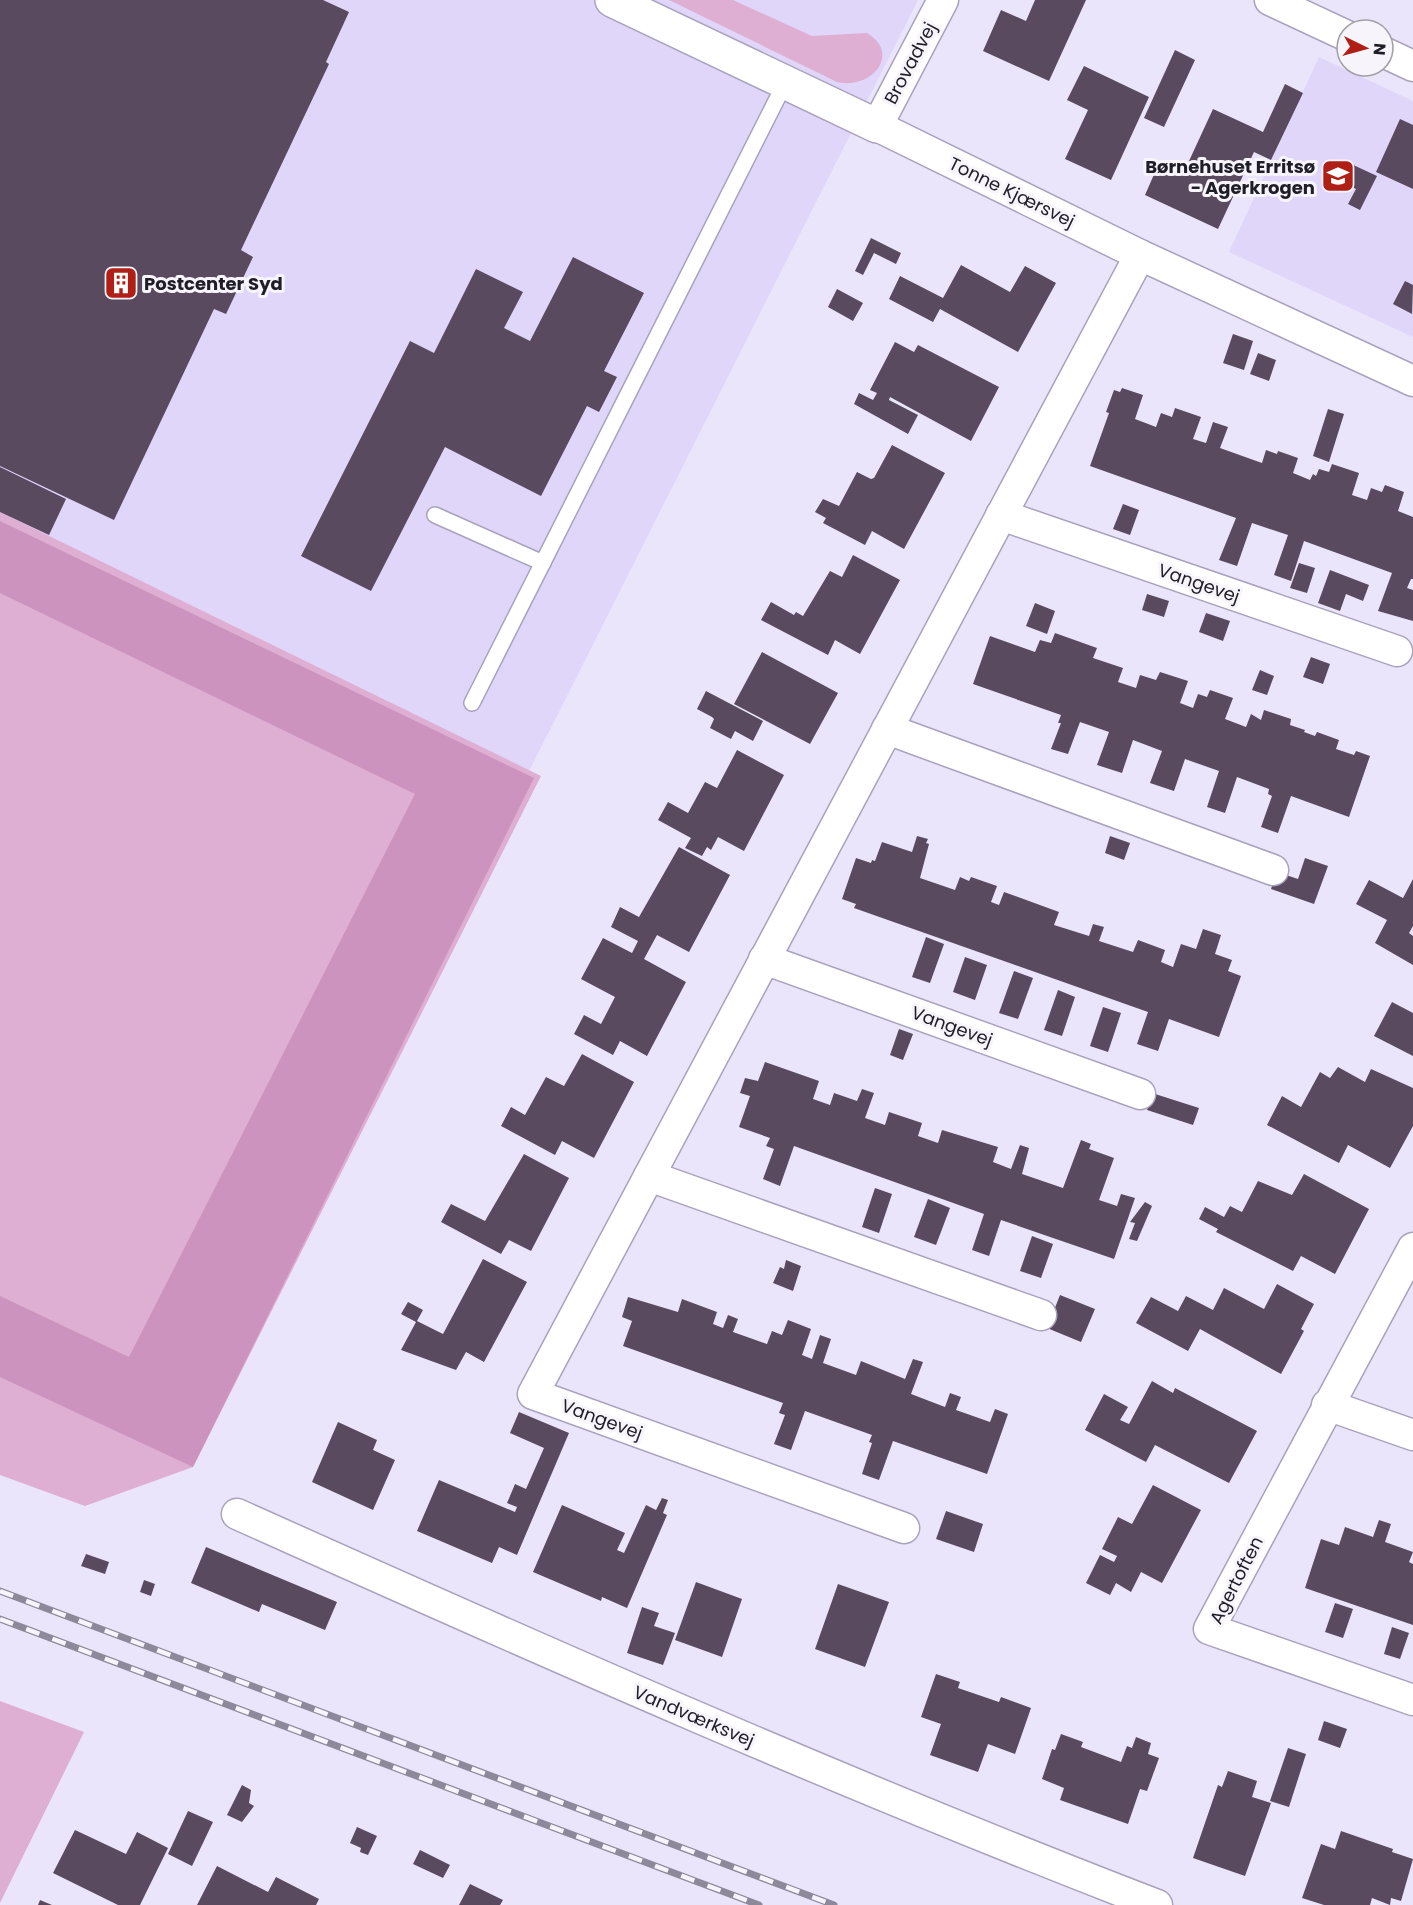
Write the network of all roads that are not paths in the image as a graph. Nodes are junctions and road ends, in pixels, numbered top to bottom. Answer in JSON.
{"nodes":[{"id":1,"x":612,"y":0,"type":"edge"},
{"id":2,"x":943,"y":0,"type":"edge"},
{"id":3,"x":1270,"y":0,"type":"edge"},
{"id":4,"x":1335,"y":30,"type":"edge"},
{"id":5,"x":1395,"y":58,"type":"edge"},
{"id":6,"x":1413,"y":66,"type":"edge"},
{"id":7,"x":785,"y":82,"type":"junction"},
{"id":8,"x":877,"y":126,"type":"junction"},
{"id":9,"x":1140,"y":255,"type":"junction"},
{"id":10,"x":1413,"y":381,"type":"edge"},
{"id":11,"x":435,"y":515,"type":"dead end"},
{"id":12,"x":1001,"y":515,"type":"junction"},
{"id":13,"x":543,"y":563,"type":"junction"},
{"id":14,"x":1397,"y":651,"type":"dead end"},
{"id":15,"x":472,"y":703,"type":"dead end"},
{"id":16,"x":887,"y":729,"type":"junction"},
{"id":17,"x":1273,"y":870,"type":"dead end"},
{"id":18,"x":764,"y":959,"type":"junction"},
{"id":19,"x":1140,"y":1094,"type":"dead end"},
{"id":20,"x":649,"y":1176,"type":"junction"},
{"id":21,"x":1413,"y":1248,"type":"edge"},
{"id":22,"x":1041,"y":1315,"type":"dead end"},
{"id":23,"x":1327,"y":1405,"type":"junction"},
{"id":24,"x":1413,"y":1435,"type":"edge"},
{"id":25,"x":237,"y":1514,"type":"dead end"},
{"id":26,"x":904,"y":1528,"type":"dead end"},
{"id":27,"x":1413,"y":1700,"type":"edge"},
{"id":28,"x":1157,"y":1905,"type":"edge"}],
"edges":[{"from":1,"to":7,"type":"street","name":"Tonne Kjærsvej"},
{"from":2,"to":8,"type":"street","name":"Brovadvej"},
{"from":3,"to":4,"type":"street"},
{"from":5,"to":6,"type":"street"},
{"from":7,"to":8,"type":"street","name":"Tonne Kjærsvej"},
{"from":7,"to":13,"type":"lane"},
{"from":8,"to":9,"type":"street","name":"Tonne Kjærsvej"},
{"from":9,"to":10,"type":"street","name":"Tonne Kjærsvej"},
{"from":9,"to":12,"type":"street","name":"Vangevej"},
{"from":11,"to":13,"type":"lane"},
{"from":12,"to":14,"type":"street","name":"Vangevej"},
{"from":12,"to":16,"type":"street","name":"Vangevej"},
{"from":13,"to":15,"type":"lane"},
{"from":16,"to":17,"type":"street"},
{"from":16,"to":18,"type":"street","name":"Vangevej"},
{"from":18,"to":19,"type":"street","name":"Vangevej"},
{"from":18,"to":20,"type":"street","name":"Vangevej"},
{"from":20,"to":22,"type":"street"},
{"from":20,"to":26,"type":"street","name":"Vangevej"},
{"from":21,"to":23,"type":"street","name":"Agertoften"},
{"from":23,"to":24,"type":"street"},
{"from":23,"to":27,"type":"street","name":"Agertoften"},
{"from":25,"to":28,"type":"street","name":"Vandværksvej"}]}
